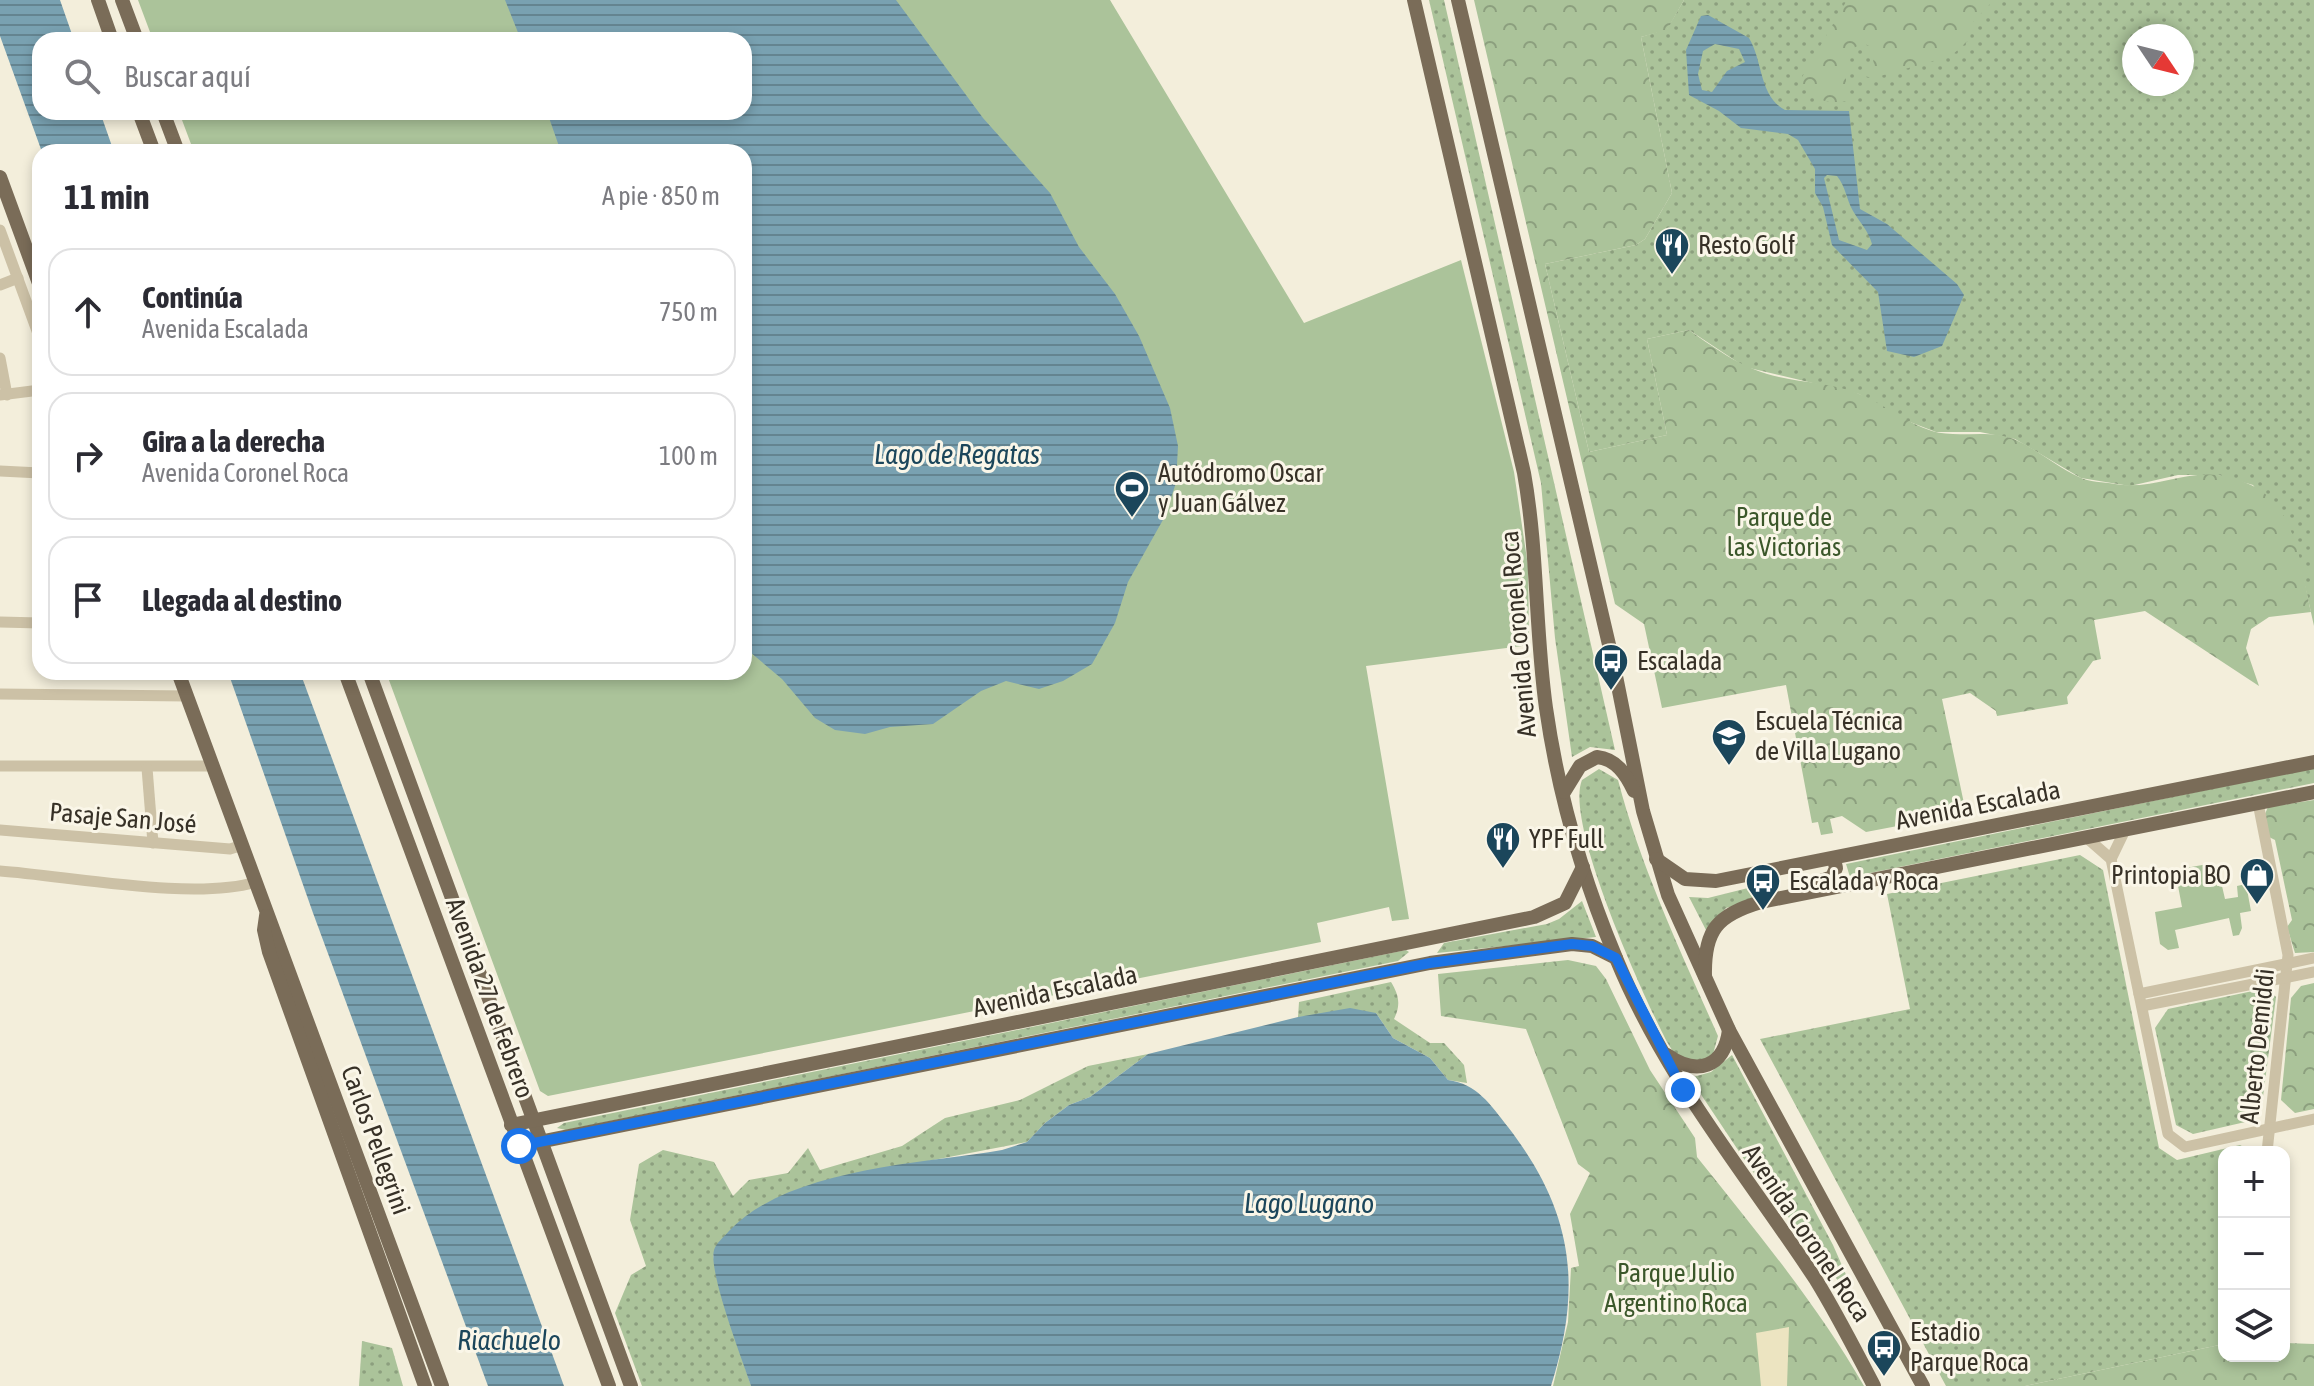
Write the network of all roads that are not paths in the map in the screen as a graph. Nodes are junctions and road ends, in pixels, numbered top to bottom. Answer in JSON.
{"nodes":[{"id":1,"x":98,"y":0,"type":"edge"},
{"id":2,"x":122,"y":0,"type":"edge"},
{"id":3,"x":1414,"y":0,"type":"edge"},
{"id":4,"x":1458,"y":0,"type":"edge"},
{"id":5,"x":109,"y":32,"type":"edge"},
{"id":6,"x":134,"y":32,"type":"edge"},
{"id":7,"x":142,"y":120,"type":"edge"},
{"id":8,"x":166,"y":120,"type":"edge"},
{"id":9,"x":151,"y":144,"type":"edge"},
{"id":10,"x":175,"y":144,"type":"edge"},
{"id":11,"x":0,"y":177,"type":"edge"},
{"id":12,"x":1,"y":235,"type":"edge"},
{"id":13,"x":32,"y":264,"type":"edge"},
{"id":14,"x":18,"y":278,"type":"junction"},
{"id":15,"x":0,"y":285,"type":"edge"},
{"id":16,"x":32,"y":317,"type":"edge"},
{"id":17,"x":0,"y":358,"type":"edge"},
{"id":18,"x":32,"y":391,"type":"edge"},
{"id":19,"x":4,"y":395,"type":"edge"},
{"id":20,"x":0,"y":471,"type":"edge"},
{"id":21,"x":32,"y":473,"type":"edge"},
{"id":22,"x":0,"y":622,"type":"edge"},
{"id":23,"x":32,"y":623,"type":"edge"},
{"id":24,"x":181,"y":680,"type":"edge"},
{"id":25,"x":348,"y":680,"type":"edge"},
{"id":26,"x":372,"y":680,"type":"edge"},
{"id":27,"x":0,"y":694,"type":"edge"},
{"id":28,"x":187,"y":696,"type":"junction"},
{"id":29,"x":2314,"y":762,"type":"edge"},
{"id":30,"x":0,"y":766,"type":"edge"},
{"id":31,"x":213,"y":766,"type":"junction"},
{"id":32,"x":147,"y":768,"type":"junction"},
{"id":33,"x":1564,"y":792,"type":"junction"},
{"id":34,"x":2314,"y":792,"type":"edge"},
{"id":35,"x":2258,"y":803,"type":"junction"},
{"id":36,"x":1643,"y":811,"type":"junction"},
{"id":37,"x":0,"y":830,"type":"edge"},
{"id":38,"x":2125,"y":830,"type":"junction"},
{"id":39,"x":2087,"y":838,"type":"junction"},
{"id":40,"x":153,"y":843,"type":"junction"},
{"id":41,"x":243,"y":845,"type":"junction"},
{"id":42,"x":1656,"y":859,"type":"junction"},
{"id":43,"x":1834,"y":859,"type":"junction"},
{"id":44,"x":2111,"y":859,"type":"junction"},
{"id":45,"x":1815,"y":863,"type":"junction"},
{"id":46,"x":1583,"y":867,"type":"junction"},
{"id":47,"x":0,"y":871,"type":"edge"},
{"id":48,"x":256,"y":882,"type":"junction"},
{"id":49,"x":1767,"y":900,"type":"junction"},
{"id":50,"x":267,"y":912,"type":"junction"},
{"id":51,"x":1426,"y":940,"type":"junction"},
{"id":52,"x":1616,"y":958,"type":"junction"},
{"id":53,"x":2314,"y":958,"type":"edge"},
{"id":54,"x":1430,"y":963,"type":"junction"},
{"id":55,"x":2288,"y":963,"type":"junction"},
{"id":56,"x":2314,"y":972,"type":"edge"},
{"id":57,"x":2288,"y":977,"type":"junction"},
{"id":58,"x":1705,"y":980,"type":"junction"},
{"id":59,"x":2140,"y":1000,"type":"junction"},
{"id":60,"x":1729,"y":1030,"type":"junction"},
{"id":61,"x":1664,"y":1053,"type":"junction"},
{"id":62,"x":2314,"y":1119,"type":"edge"},
{"id":63,"x":533,"y":1121,"type":"junction"},
{"id":64,"x":511,"y":1125,"type":"junction"},
{"id":65,"x":2270,"y":1128,"type":"junction"},
{"id":66,"x":541,"y":1141,"type":"junction"},
{"id":67,"x":519,"y":1146,"type":"junction"},
{"id":68,"x":2268,"y":1146,"type":"edge"},
{"id":69,"x":425,"y":1386,"type":"edge"},
{"id":70,"x":442,"y":1386,"type":"edge"},
{"id":71,"x":609,"y":1386,"type":"edge"},
{"id":72,"x":631,"y":1386,"type":"edge"},
{"id":73,"x":1874,"y":1386,"type":"edge"},
{"id":74,"x":1923,"y":1386,"type":"edge"}],
"edges":[{"from":1,"to":5,"type":"main road"},
{"from":2,"to":6,"type":"main road"},
{"from":3,"to":33,"type":"main road","name":"Avenida Coronel Roca"},
{"from":4,"to":36,"type":"main road","name":"Avenida Coronel Roca"},
{"from":7,"to":9,"type":"main road"},
{"from":8,"to":10,"type":"main road"},
{"from":11,"to":13,"type":"main road"},
{"from":12,"to":14,"type":"street"},
{"from":14,"to":15,"type":"street"},
{"from":14,"to":16,"type":"street"},
{"from":17,"to":19,"type":"street"},
{"from":18,"to":19,"type":"street"},
{"from":20,"to":21,"type":"street"},
{"from":22,"to":23,"type":"street"},
{"from":24,"to":28,"type":"main road","name":"Carlos Pellegrini"},
{"from":25,"to":64,"type":"main road","name":"Avenida 27 de Febrero"},
{"from":26,"to":63,"type":"main road","name":"Avenida 27 de Febrero"},
{"from":27,"to":28,"type":"street"},
{"from":28,"to":31,"type":"main road","name":"Carlos Pellegrini"},
{"from":29,"to":43,"type":"main road","name":"Avenida Escalada"},
{"from":30,"to":32,"type":"street"},
{"from":31,"to":32,"type":"street"},
{"from":31,"to":41,"type":"main road","name":"Carlos Pellegrini"},
{"from":32,"to":40,"type":"street"},
{"from":33,"to":36,"type":"main road"},
{"from":33,"to":46,"type":"main road","name":"Avenida Coronel Roca"},
{"from":34,"to":35,"type":"main road","name":"Avenida Escalada"},
{"from":35,"to":38,"type":"main road","name":"Avenida Escalada"},
{"from":35,"to":55,"type":"street","name":"Alberto Demiddi"},
{"from":36,"to":42,"type":"main road","name":"Avenida Coronel Roca"},
{"from":37,"to":40,"type":"street","name":"Pasaje San José"},
{"from":38,"to":39,"type":"main road","name":"Avenida Escalada"},
{"from":38,"to":44,"type":"street"},
{"from":39,"to":44,"type":"street"},
{"from":39,"to":49,"type":"main road","name":"Avenida Escalada"},
{"from":40,"to":41,"type":"street","name":"Pasaje San José"},
{"from":41,"to":48,"type":"main road","name":"Carlos Pellegrini"},
{"from":42,"to":45,"type":"main road","name":"Avenida Escalada"},
{"from":42,"to":58,"type":"main road","name":"Avenida Coronel Roca"},
{"from":43,"to":45,"type":"main road","name":"Avenida Escalada"},
{"from":43,"to":49,"type":"main road"},
{"from":44,"to":59,"type":"street"},
{"from":45,"to":49,"type":"main road"},
{"from":46,"to":51,"type":"main road","name":"Avenida Escalada"},
{"from":46,"to":52,"type":"main road","name":"Avenida Coronel Roca"},
{"from":47,"to":48,"type":"street"},
{"from":48,"to":50,"type":"main road","name":"Carlos Pellegrini"},
{"from":49,"to":58,"type":"main road","name":"Avenida Escalada"},
{"from":50,"to":69,"type":"main road","name":"Carlos Pellegrini"},
{"from":50,"to":70,"type":"main road","name":"Carlos Pellegrini"},
{"from":51,"to":54,"type":"main road"},
{"from":51,"to":63,"type":"main road","name":"Avenida Escalada"},
{"from":52,"to":54,"type":"main road","name":"Avenida Escalada"},
{"from":52,"to":61,"type":"main road","name":"Avenida Coronel Roca"},
{"from":53,"to":55,"type":"street"},
{"from":54,"to":66,"type":"main road","name":"Avenida Escalada"},
{"from":55,"to":57,"type":"street","name":"Alberto Demiddi"},
{"from":55,"to":59,"type":"street"},
{"from":56,"to":57,"type":"street"},
{"from":57,"to":59,"type":"street"},
{"from":57,"to":65,"type":"street","name":"Alberto Demiddi"},
{"from":58,"to":60,"type":"main road","name":"Avenida Coronel Roca"},
{"from":59,"to":65,"type":"street"},
{"from":60,"to":61,"type":"main road"},
{"from":60,"to":74,"type":"main road","name":"Avenida Coronel Roca"},
{"from":61,"to":73,"type":"main road","name":"Avenida Coronel Roca"},
{"from":62,"to":65,"type":"street"},
{"from":63,"to":64,"type":"main road","name":"Avenida Escalada"},
{"from":63,"to":66,"type":"main road","name":"Avenida 27 de Febrero"},
{"from":64,"to":67,"type":"main road","name":"Avenida 27 de Febrero"},
{"from":65,"to":68,"type":"street","name":"Alberto Demiddi"},
{"from":66,"to":67,"type":"main road","name":"Avenida Escalada"},
{"from":66,"to":72,"type":"main road","name":"Avenida 27 de Febrero"},
{"from":67,"to":71,"type":"main road","name":"Avenida 27 de Febrero"}]}
